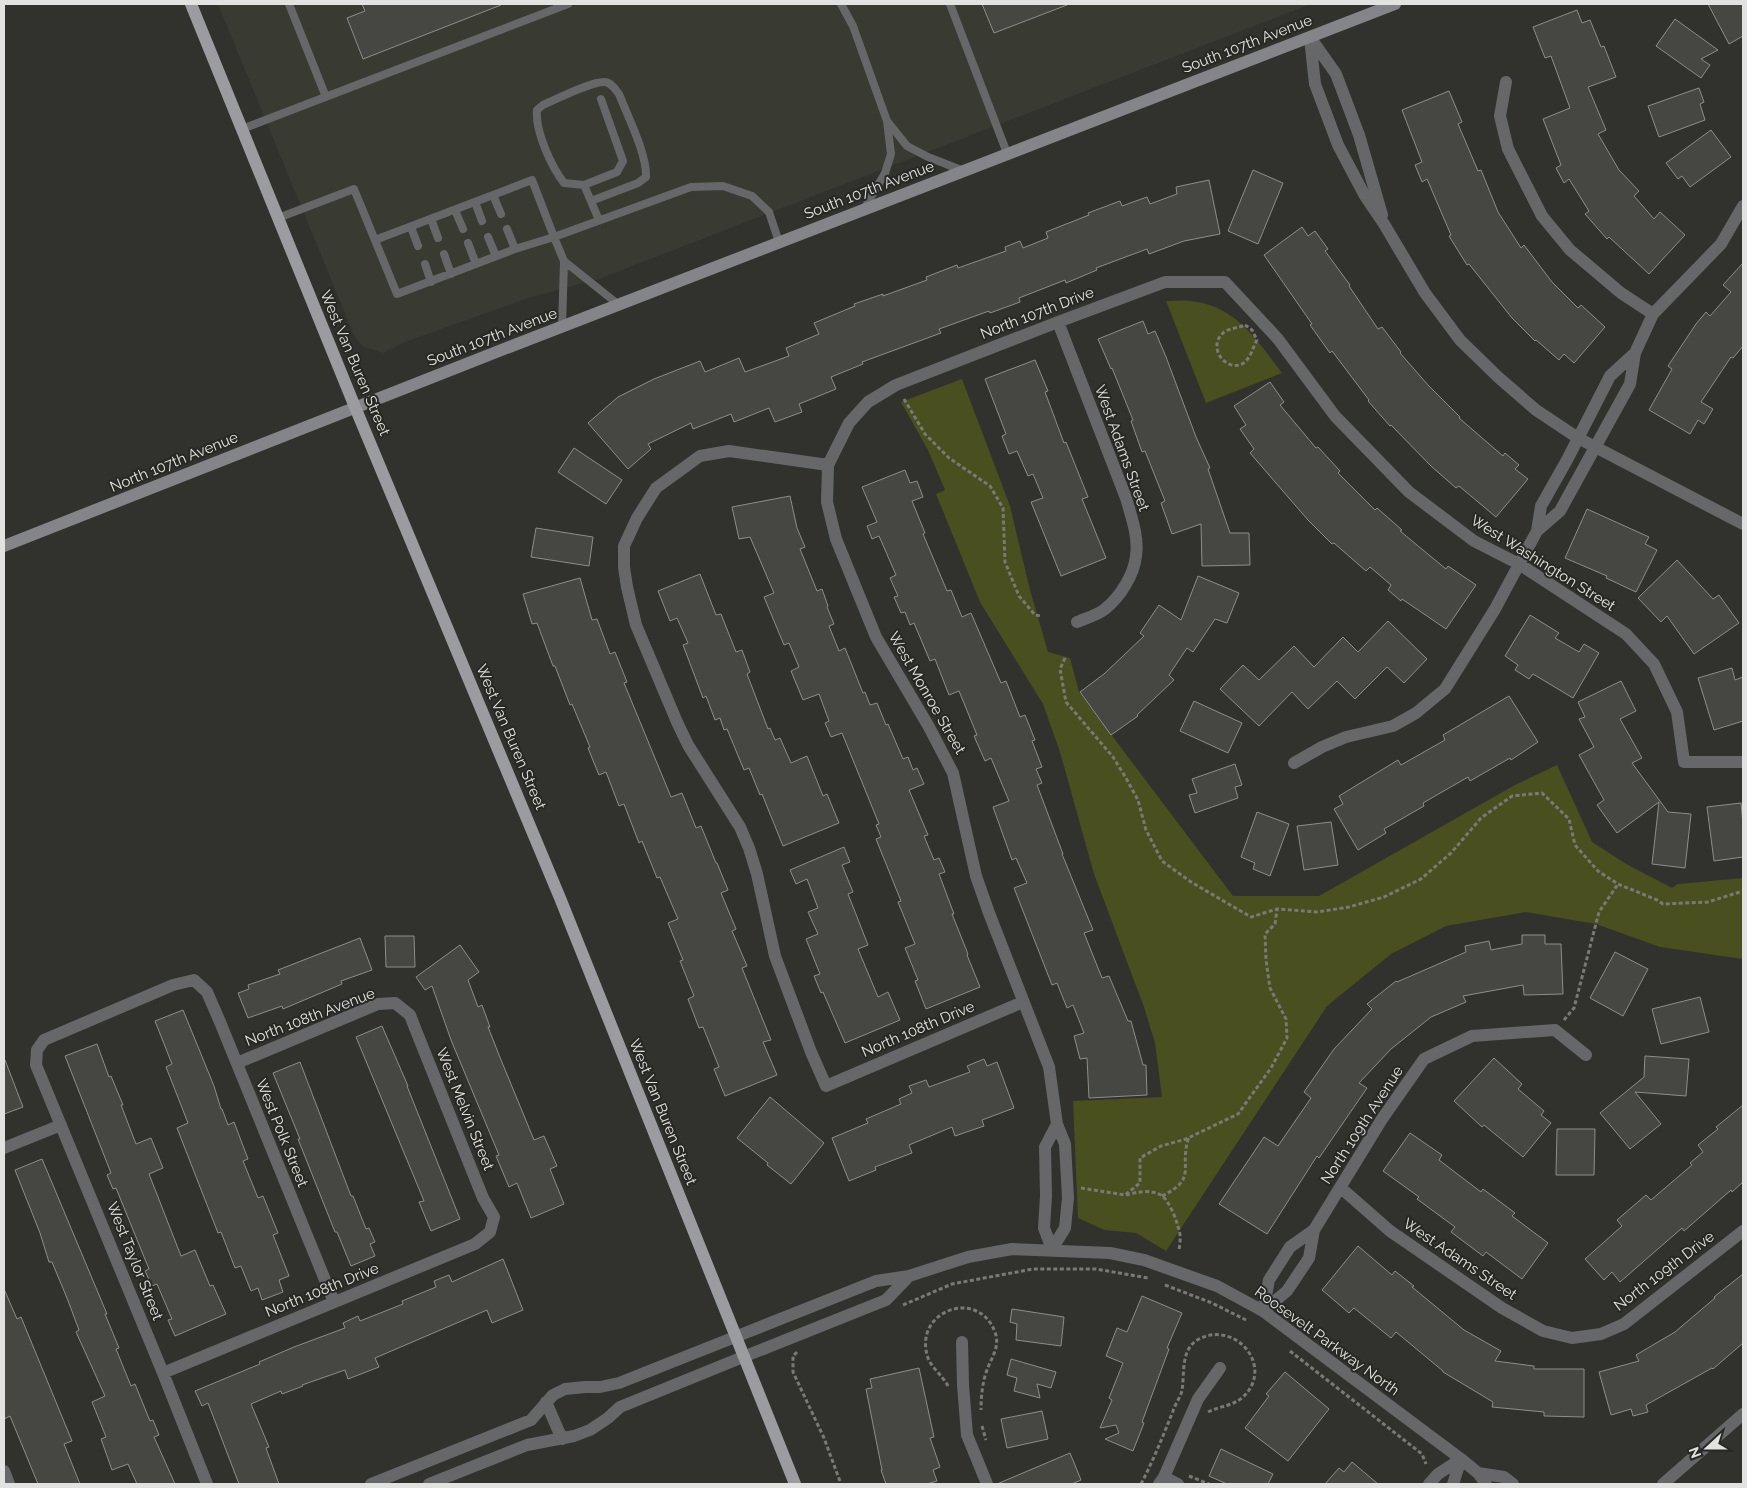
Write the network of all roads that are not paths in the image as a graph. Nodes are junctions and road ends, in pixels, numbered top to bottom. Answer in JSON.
{"nodes":[{"id":1,"x":192,"y":4,"type":"edge"},
{"id":2,"x":288,"y":4,"type":"edge"},
{"id":3,"x":568,"y":4,"type":"edge"},
{"id":4,"x":841,"y":4,"type":"edge"},
{"id":5,"x":950,"y":4,"type":"edge"},
{"id":6,"x":1395,"y":4,"type":"edge"},
{"id":7,"x":1310,"y":38,"type":"junction"},
{"id":8,"x":1506,"y":82,"type":"dead end"},
{"id":9,"x":326,"y":97,"type":"junction"},
{"id":10,"x":602,"y":98,"type":"dead end"},
{"id":11,"x":887,"y":120,"type":"junction"},
{"id":12,"x":242,"y":129,"type":"junction"},
{"id":13,"x":1008,"y":153,"type":"junction"},
{"id":14,"x":964,"y":170,"type":"junction"},
{"id":15,"x":584,"y":185,"type":"junction"},
{"id":16,"x":493,"y":195,"type":"junction"},
{"id":17,"x":591,"y":201,"type":"junction"},
{"id":18,"x":475,"y":202,"type":"junction"},
{"id":19,"x":1743,"y":206,"type":"edge"},
{"id":20,"x":864,"y":209,"type":"junction"},
{"id":21,"x":455,"y":210,"type":"junction"},
{"id":22,"x":501,"y":214,"type":"dead end"},
{"id":23,"x":278,"y":218,"type":"junction"},
{"id":24,"x":431,"y":219,"type":"junction"},
{"id":25,"x":599,"y":220,"type":"junction"},
{"id":26,"x":482,"y":221,"type":"dead end"},
{"id":27,"x":1384,"y":224,"type":"junction"},
{"id":28,"x":411,"y":227,"type":"junction"},
{"id":29,"x":463,"y":228,"type":"dead end"},
{"id":30,"x":507,"y":229,"type":"dead end"},
{"id":31,"x":488,"y":237,"type":"dead end"},
{"id":32,"x":554,"y":237,"type":"junction"},
{"id":33,"x":438,"y":238,"type":"dead end"},
{"id":34,"x":375,"y":240,"type":"junction"},
{"id":35,"x":779,"y":242,"type":"junction"},
{"id":36,"x":468,"y":243,"type":"dead end"},
{"id":37,"x":418,"y":246,"type":"dead end"},
{"id":38,"x":515,"y":249,"type":"junction"},
{"id":39,"x":444,"y":254,"type":"dead end"},
{"id":40,"x":496,"y":256,"type":"junction"},
{"id":41,"x":564,"y":261,"type":"junction"},
{"id":42,"x":425,"y":264,"type":"dead end"},
{"id":43,"x":476,"y":264,"type":"junction"},
{"id":44,"x":450,"y":274,"type":"junction"},
{"id":45,"x":431,"y":282,"type":"junction"},
{"id":46,"x":1225,"y":282,"type":"joint"},
{"id":47,"x":619,"y":305,"type":"junction"},
{"id":48,"x":1653,"y":314,"type":"junction"},
{"id":49,"x":1058,"y":322,"type":"junction"},
{"id":50,"x":562,"y":327,"type":"junction"},
{"id":51,"x":1635,"y":353,"type":"junction"},
{"id":52,"x":868,"y":402,"type":"joint"},
{"id":53,"x":355,"y":408,"type":"junction"},
{"id":54,"x":1578,"y":438,"type":"junction"},
{"id":55,"x":1596,"y":446,"type":"junction"},
{"id":56,"x":828,"y":465,"type":"junction"},
{"id":57,"x":1743,"y":524,"type":"edge"},
{"id":58,"x":1538,"y":531,"type":"junction"},
{"id":59,"x":4,"y":546,"type":"edge"},
{"id":60,"x":1519,"y":564,"type":"junction"},
{"id":61,"x":1077,"y":622,"type":"dead end"},
{"id":62,"x":1743,"y":762,"type":"edge"},
{"id":63,"x":1294,"y":763,"type":"dead end"},
{"id":64,"x":1023,"y":1002,"type":"junction"},
{"id":65,"x":395,"y":1003,"type":"joint"},
{"id":66,"x":36,"y":1050,"type":"joint"},
{"id":67,"x":1586,"y":1055,"type":"dead end"},
{"id":68,"x":237,"y":1063,"type":"junction"},
{"id":69,"x":1057,"y":1124,"type":"junction"},
{"id":70,"x":61,"y":1125,"type":"junction"},
{"id":71,"x":4,"y":1148,"type":"edge"},
{"id":72,"x":1341,"y":1188,"type":"junction"},
{"id":73,"x":1314,"y":1230,"type":"junction"},
{"id":74,"x":1743,"y":1231,"type":"edge"},
{"id":75,"x":490,"y":1232,"type":"joint"},
{"id":76,"x":1052,"y":1249,"type":"junction"},
{"id":77,"x":909,"y":1276,"type":"junction"},
{"id":78,"x":334,"y":1302,"type":"junction"},
{"id":79,"x":1263,"y":1311,"type":"junction"},
{"id":80,"x":735,"y":1336,"type":"junction"},
{"id":81,"x":1572,"y":1338,"type":"joint"},
{"id":82,"x":962,"y":1342,"type":"dead end"},
{"id":83,"x":743,"y":1357,"type":"junction"},
{"id":84,"x":1220,"y":1368,"type":"dead end"},
{"id":85,"x":163,"y":1373,"type":"junction"},
{"id":86,"x":546,"y":1402,"type":"junction"},
{"id":87,"x":1743,"y":1414,"type":"edge"},
{"id":88,"x":562,"y":1439,"type":"junction"},
{"id":89,"x":464,"y":1447,"type":"junction"},
{"id":90,"x":1461,"y":1459,"type":"junction"},
{"id":91,"x":473,"y":1466,"type":"junction"},
{"id":92,"x":4,"y":1471,"type":"edge"},
{"id":93,"x":1478,"y":1473,"type":"junction"},
{"id":94,"x":1162,"y":1481,"type":"edge"},
{"id":95,"x":9,"y":1484,"type":"edge"},
{"id":96,"x":207,"y":1484,"type":"edge"},
{"id":97,"x":371,"y":1484,"type":"edge"},
{"id":98,"x":429,"y":1484,"type":"edge"},
{"id":99,"x":795,"y":1484,"type":"edge"},
{"id":100,"x":987,"y":1484,"type":"edge"},
{"id":101,"x":1178,"y":1484,"type":"edge"},
{"id":102,"x":1429,"y":1484,"type":"edge"},
{"id":103,"x":1453,"y":1484,"type":"edge"},
{"id":104,"x":1486,"y":1484,"type":"edge"},
{"id":105,"x":1513,"y":1484,"type":"edge"},
{"id":106,"x":1663,"y":1484,"type":"edge"}],
"edges":[{"from":1,"to":12,"type":"main road","name":"West Van Buren Street"},
{"from":2,"to":9,"type":"lane"},
{"from":3,"to":9,"type":"lane"},
{"from":4,"to":11,"type":"lane"},
{"from":5,"to":13,"type":"lane"},
{"from":6,"to":7,"type":"main road","name":"South 107th Avenue"},
{"from":7,"to":13,"type":"main road","name":"South 107th Avenue"},
{"from":7,"to":27,"type":"street"},
{"from":7,"to":27,"type":"street"},
{"from":8,"to":48,"type":"street"},
{"from":9,"to":12,"type":"lane"},
{"from":10,"to":15,"type":"lane"},
{"from":11,"to":14,"type":"lane"},
{"from":11,"to":20,"type":"lane"},
{"from":12,"to":23,"type":"main road","name":"West Van Buren Street"},
{"from":13,"to":14,"type":"main road","name":"South 107th Avenue"},
{"from":14,"to":20,"type":"main road","name":"South 107th Avenue"},
{"from":15,"to":17,"type":"lane"},
{"from":15,"to":17,"type":"lane"},
{"from":16,"to":18,"type":"lane"},
{"from":16,"to":22,"type":"lane"},
{"from":16,"to":32,"type":"lane"},
{"from":17,"to":25,"type":"lane"},
{"from":18,"to":21,"type":"lane"},
{"from":18,"to":26,"type":"lane"},
{"from":19,"to":48,"type":"street"},
{"from":20,"to":35,"type":"main road","name":"South 107th Avenue"},
{"from":21,"to":24,"type":"lane"},
{"from":21,"to":29,"type":"lane"},
{"from":23,"to":34,"type":"lane"},
{"from":23,"to":53,"type":"main road","name":"West Van Buren Street"},
{"from":24,"to":28,"type":"lane"},
{"from":24,"to":33,"type":"lane"},
{"from":25,"to":32,"type":"lane"},
{"from":25,"to":35,"type":"lane"},
{"from":27,"to":54,"type":"street"},
{"from":28,"to":34,"type":"lane"},
{"from":28,"to":37,"type":"lane"},
{"from":30,"to":38,"type":"lane"},
{"from":31,"to":40,"type":"lane"},
{"from":32,"to":38,"type":"lane"},
{"from":32,"to":41,"type":"lane"},
{"from":34,"to":45,"type":"lane"},
{"from":35,"to":47,"type":"main road","name":"South 107th Avenue"},
{"from":36,"to":43,"type":"lane"},
{"from":38,"to":40,"type":"lane"},
{"from":39,"to":44,"type":"lane"},
{"from":40,"to":43,"type":"lane"},
{"from":41,"to":47,"type":"lane"},
{"from":41,"to":50,"type":"lane"},
{"from":42,"to":45,"type":"lane"},
{"from":43,"to":44,"type":"lane"},
{"from":44,"to":45,"type":"lane"},
{"from":46,"to":49,"type":"street","name":"North 107th Drive"},
{"from":46,"to":60,"type":"street","name":"West Washington Street"},
{"from":47,"to":50,"type":"main road","name":"South 107th Avenue"},
{"from":48,"to":51,"type":"street"},
{"from":49,"to":52,"type":"street","name":"North 107th Drive"},
{"from":49,"to":61,"type":"street","name":"West Adams Street"},
{"from":50,"to":53,"type":"main road","name":"South 107th Avenue"},
{"from":51,"to":54,"type":"street"},
{"from":51,"to":55,"type":"street"},
{"from":52,"to":56,"type":"street","name":"West Monroe Street"},
{"from":53,"to":59,"type":"main road","name":"North 107th Avenue"},
{"from":53,"to":80,"type":"main road","name":"West Van Buren Street"},
{"from":54,"to":55,"type":"street"},
{"from":54,"to":58,"type":"street"},
{"from":55,"to":57,"type":"street"},
{"from":55,"to":58,"type":"street"},
{"from":56,"to":64,"type":"street","name":"West Monroe Street"},
{"from":56,"to":64,"type":"street","name":"North 108th Drive"},
{"from":58,"to":60,"type":"street"},
{"from":60,"to":62,"type":"street","name":"West Washington Street"},
{"from":60,"to":63,"type":"street"},
{"from":64,"to":69,"type":"street","name":"West Monroe Street"},
{"from":65,"to":68,"type":"street","name":"North 108th Avenue"},
{"from":65,"to":75,"type":"street","name":"West Melvin Street"},
{"from":66,"to":68,"type":"street","name":"West Polk Street"},
{"from":66,"to":70,"type":"street","name":"West Taylor Street"},
{"from":67,"to":72,"type":"street","name":"North 109th Avenue"},
{"from":68,"to":78,"type":"street","name":"West Polk Street"},
{"from":69,"to":76,"type":"street"},
{"from":69,"to":76,"type":"street","name":"West Monroe Street"},
{"from":70,"to":71,"type":"street"},
{"from":70,"to":85,"type":"street","name":"West Taylor Street"},
{"from":72,"to":73,"type":"street","name":"North 109th Avenue"},
{"from":72,"to":81,"type":"street","name":"West Adams Street"},
{"from":73,"to":79,"type":"street","name":"North 109th Avenue"},
{"from":73,"to":79,"type":"street","name":"North 109th Avenue"},
{"from":74,"to":81,"type":"street","name":"North 109th Drive"},
{"from":75,"to":78,"type":"street","name":"North 108th Drive"},
{"from":76,"to":77,"type":"street","name":"Roosevelt Parkway North"},
{"from":76,"to":79,"type":"street","name":"Roosevelt Parkway North"},
{"from":77,"to":80,"type":"street","name":"Roosevelt Parkway North"},
{"from":77,"to":83,"type":"street","name":"Roosevelt Parkway North"},
{"from":78,"to":85,"type":"street","name":"North 108th Drive"},
{"from":79,"to":90,"type":"street","name":"Roosevelt Parkway North"},
{"from":80,"to":83,"type":"main road","name":"West Van Buren Street"},
{"from":80,"to":86,"type":"street","name":"Roosevelt Parkway North"},
{"from":82,"to":100,"type":"street"},
{"from":83,"to":88,"type":"street","name":"Roosevelt Parkway North"},
{"from":83,"to":99,"type":"main road","name":"West Van Buren Street"},
{"from":84,"to":94,"type":"street"},
{"from":85,"to":96,"type":"street","name":"West Taylor Street"},
{"from":86,"to":88,"type":"street"},
{"from":86,"to":89,"type":"street","name":"Roosevelt Parkway North"},
{"from":87,"to":106,"type":"street"},
{"from":88,"to":91,"type":"street","name":"Roosevelt Parkway North"},
{"from":89,"to":91,"type":"street"},
{"from":89,"to":97,"type":"street","name":"Roosevelt Parkway North"},
{"from":90,"to":93,"type":"street","name":"Roosevelt Parkway North"},
{"from":90,"to":102,"type":"street"},
{"from":90,"to":103,"type":"street"},
{"from":91,"to":98,"type":"street","name":"Roosevelt Parkway North"},
{"from":92,"to":95,"type":"street"},
{"from":93,"to":104,"type":"street","name":"Roosevelt Parkway North"},
{"from":93,"to":105,"type":"street"},
{"from":94,"to":101,"type":"street"}]}
